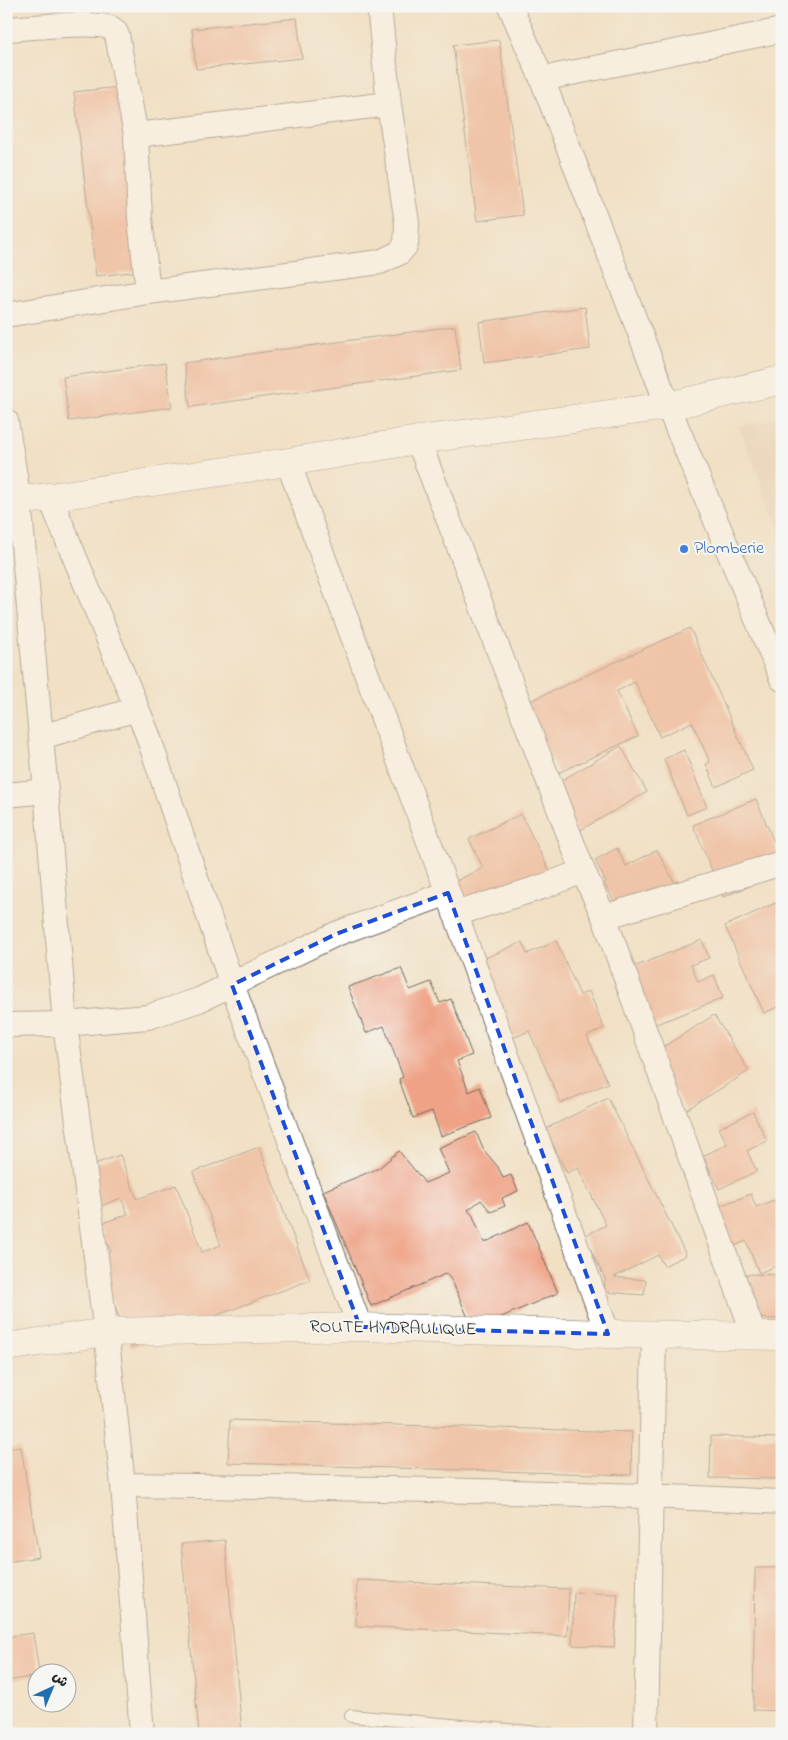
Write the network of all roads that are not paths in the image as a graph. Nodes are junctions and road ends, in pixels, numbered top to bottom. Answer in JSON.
{"nodes":[{"id":1,"x":379,"y":6,"type":"edge"},
{"id":2,"x":510,"y":6,"type":"edge"},
{"id":3,"x":6,"y":29,"type":"edge"},
{"id":4,"x":782,"y":30,"type":"edge"},
{"id":5,"x":542,"y":78,"type":"junction"},
{"id":6,"x":389,"y":104,"type":"junction"},
{"id":7,"x":136,"y":135,"type":"junction"},
{"id":8,"x":148,"y":292,"type":"junction"},
{"id":9,"x":6,"y":315,"type":"edge"},
{"id":10,"x":782,"y":380,"type":"edge"},
{"id":11,"x":668,"y":406,"type":"junction"},
{"id":12,"x":6,"y":421,"type":"edge"},
{"id":13,"x":418,"y":440,"type":"junction"},
{"id":14,"x":288,"y":462,"type":"junction"},
{"id":15,"x":50,"y":497,"type":"junction"},
{"id":16,"x":13,"y":501,"type":"edge"},
{"id":17,"x":782,"y":679,"type":"edge"},
{"id":18,"x":137,"y":708,"type":"junction"},
{"id":19,"x":41,"y":737,"type":"junction"},
{"id":20,"x":46,"y":791,"type":"junction"},
{"id":21,"x":6,"y":795,"type":"edge"},
{"id":22,"x":782,"y":863,"type":"edge"},
{"id":23,"x":583,"y":871,"type":"junction"},
{"id":24,"x":452,"y":904,"type":"junction"},
{"id":25,"x":604,"y":917,"type":"junction"},
{"id":26,"x":232,"y":985,"type":"junction"},
{"id":27,"x":65,"y":1024,"type":"junction"},
{"id":28,"x":6,"y":1025,"type":"edge"},
{"id":29,"x":360,"y":1327,"type":"junction"},
{"id":30,"x":106,"y":1332,"type":"junction"},
{"id":31,"x":608,"y":1334,"type":"junction"},
{"id":32,"x":654,"y":1334,"type":"junction"},
{"id":33,"x":754,"y":1335,"type":"junction"},
{"id":34,"x":782,"y":1336,"type":"edge"},
{"id":35,"x":6,"y":1347,"type":"edge"},
{"id":36,"x":123,"y":1485,"type":"junction"},
{"id":37,"x":651,"y":1496,"type":"junction"},
{"id":38,"x":782,"y":1502,"type":"edge"},
{"id":39,"x":350,"y":1716,"type":"dead end"},
{"id":40,"x":142,"y":1734,"type":"edge"},
{"id":41,"x":551,"y":1734,"type":"edge"},
{"id":42,"x":646,"y":1734,"type":"edge"}],
"edges":[{"from":1,"to":6,"type":"street"},
{"from":2,"to":5,"type":"street"},
{"from":3,"to":7,"type":"street"},
{"from":4,"to":5,"type":"street"},
{"from":5,"to":11,"type":"street"},
{"from":6,"to":7,"type":"street"},
{"from":6,"to":8,"type":"street"},
{"from":7,"to":8,"type":"street"},
{"from":8,"to":9,"type":"street"},
{"from":10,"to":11,"type":"main road"},
{"from":11,"to":13,"type":"main road"},
{"from":11,"to":17,"type":"street"},
{"from":12,"to":16,"type":"street"},
{"from":13,"to":14,"type":"main road"},
{"from":13,"to":23,"type":"street"},
{"from":14,"to":15,"type":"main road"},
{"from":14,"to":24,"type":"street"},
{"from":15,"to":16,"type":"main road"},
{"from":15,"to":18,"type":"street"},
{"from":16,"to":19,"type":"street"},
{"from":18,"to":19,"type":"street"},
{"from":18,"to":26,"type":"street"},
{"from":19,"to":20,"type":"street"},
{"from":20,"to":21,"type":"street"},
{"from":20,"to":27,"type":"street"},
{"from":22,"to":25,"type":"street"},
{"from":23,"to":24,"type":"street"},
{"from":23,"to":25,"type":"street"},
{"from":24,"to":26,"type":"street"},
{"from":24,"to":31,"type":"street"},
{"from":25,"to":33,"type":"street"},
{"from":26,"to":27,"type":"street"},
{"from":26,"to":29,"type":"street"},
{"from":27,"to":28,"type":"street"},
{"from":27,"to":30,"type":"street"},
{"from":29,"to":30,"type":"main road","name":"ROUTE HYDRAULIQUE"},
{"from":29,"to":31,"type":"main road","name":"ROUTE HYDRAULIQUE"},
{"from":30,"to":35,"type":"main road","name":"ROUTE HYDRAULIQUE"},
{"from":30,"to":36,"type":"street"},
{"from":31,"to":32,"type":"main road","name":"ROUTE HYDRAULIQUE"},
{"from":32,"to":33,"type":"main road","name":"ROUTE HYDRAULIQUE"},
{"from":32,"to":37,"type":"street"},
{"from":33,"to":34,"type":"main road","name":"ROUTE HYDRAULIQUE"},
{"from":36,"to":37,"type":"street"},
{"from":36,"to":40,"type":"street"},
{"from":37,"to":38,"type":"street"},
{"from":37,"to":42,"type":"street"},
{"from":39,"to":41,"type":"lane"}]}
